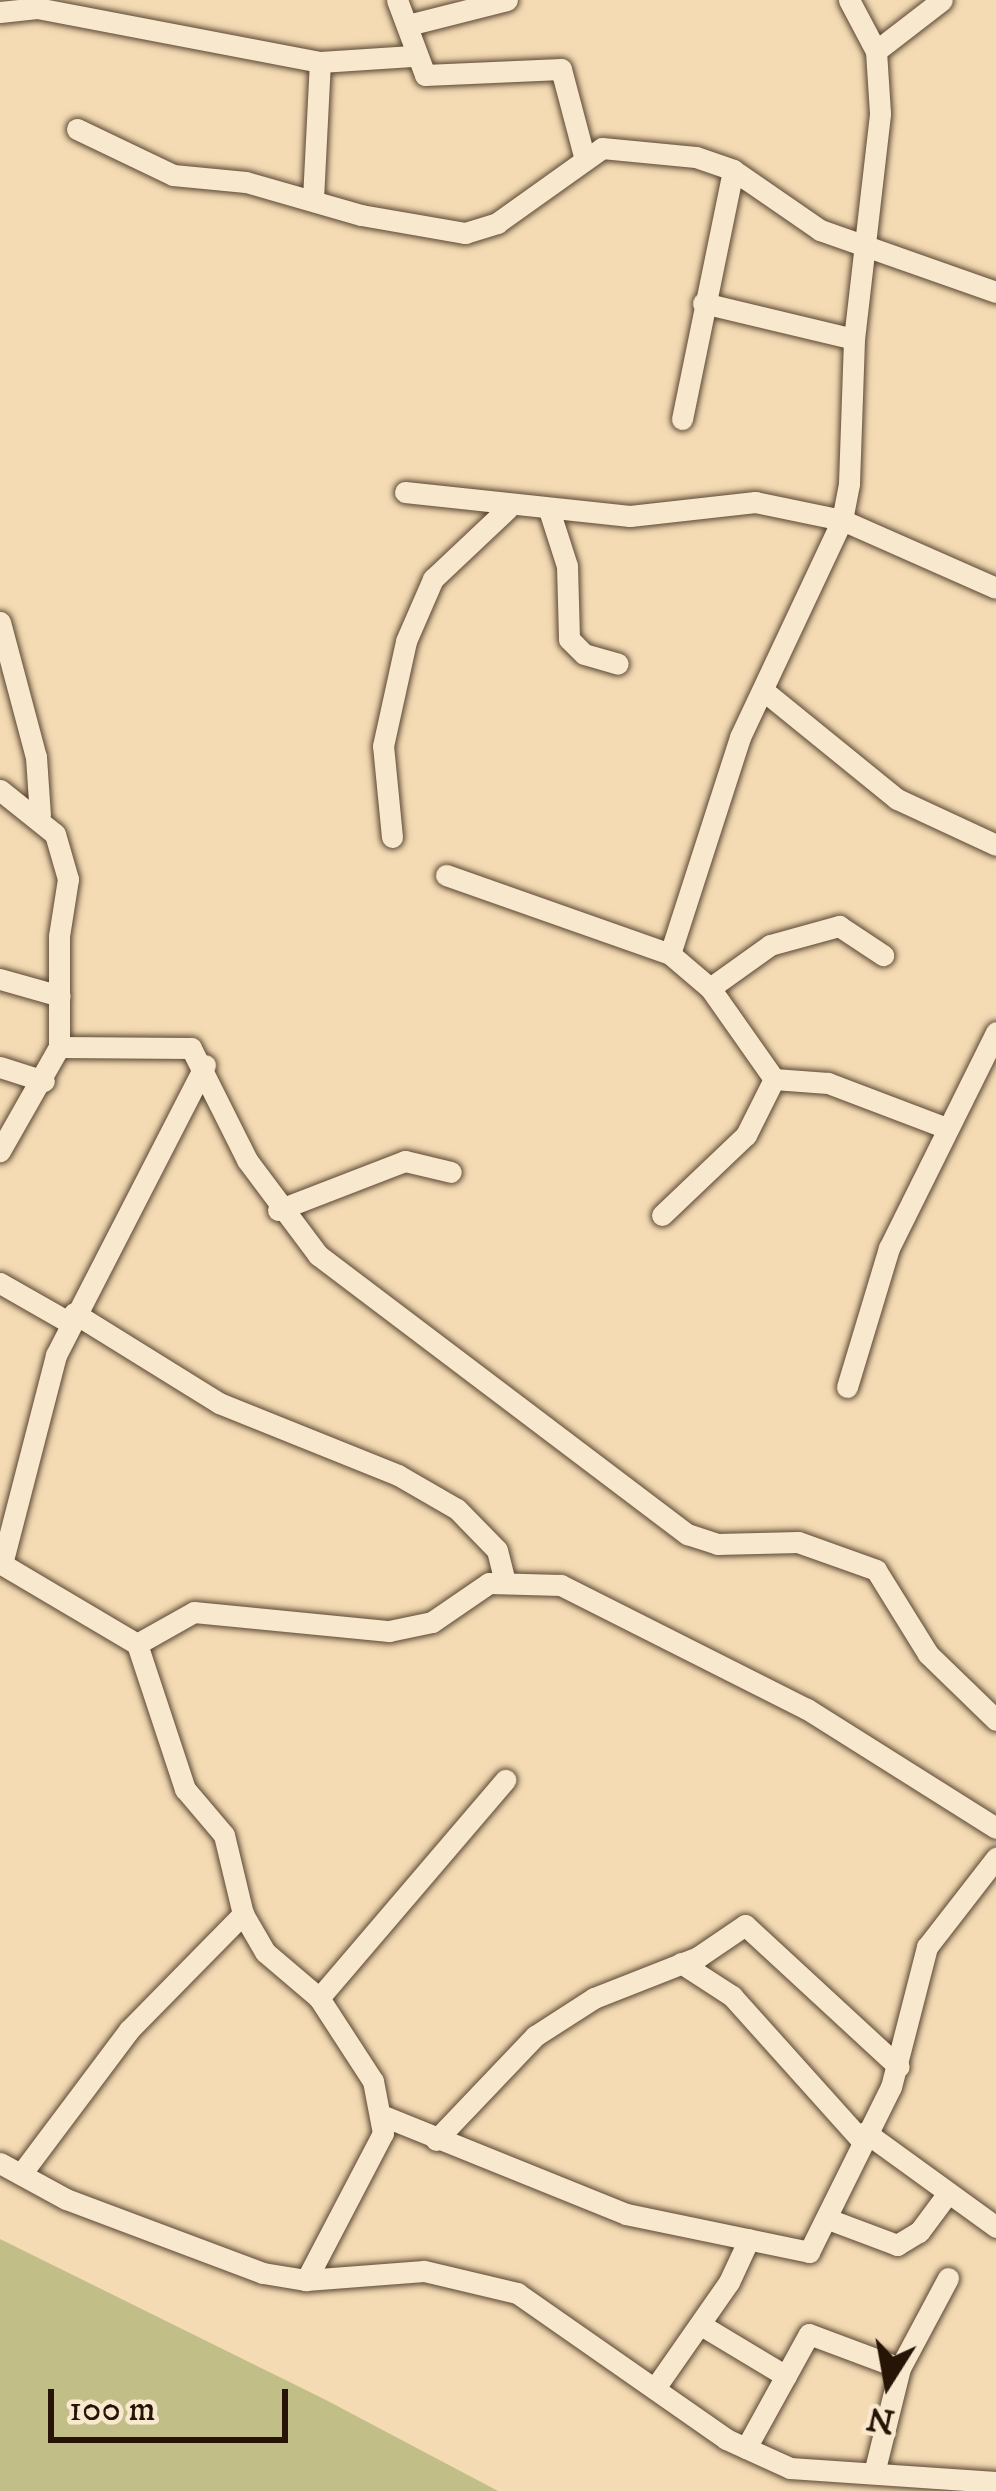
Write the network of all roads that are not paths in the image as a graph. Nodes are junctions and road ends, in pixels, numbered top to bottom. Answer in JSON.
{"nodes":[{"id":1,"x":397,"y":0,"type":"edge"},
{"id":2,"x":507,"y":0,"type":"edge"},
{"id":3,"x":849,"y":0,"type":"edge"},
{"id":4,"x":942,"y":0,"type":"edge"},
{"id":5,"x":0,"y":13,"type":"edge"},
{"id":6,"x":408,"y":25,"type":"junction"},
{"id":7,"x":876,"y":51,"type":"junction"},
{"id":8,"x":412,"y":56,"type":"junction"},
{"id":9,"x":320,"y":62,"type":"junction"},
{"id":10,"x":77,"y":129,"type":"dead end"},
{"id":11,"x":584,"y":156,"type":"junction"},
{"id":12,"x":733,"y":170,"type":"junction"},
{"id":13,"x":313,"y":200,"type":"junction"},
{"id":14,"x":864,"y":244,"type":"junction"},
{"id":15,"x":996,"y":292,"type":"edge"},
{"id":16,"x":703,"y":303,"type":"junction"},
{"id":17,"x":854,"y":339,"type":"junction"},
{"id":18,"x":682,"y":419,"type":"dead end"},
{"id":19,"x":405,"y":492,"type":"dead end"},
{"id":20,"x":508,"y":508,"type":"junction"},
{"id":21,"x":550,"y":513,"type":"junction"},
{"id":22,"x":842,"y":520,"type":"junction"},
{"id":23,"x":996,"y":588,"type":"edge"},
{"id":24,"x":0,"y":622,"type":"edge"},
{"id":25,"x":618,"y":664,"type":"dead end"},
{"id":26,"x":764,"y":691,"type":"junction"},
{"id":27,"x":0,"y":790,"type":"edge"},
{"id":28,"x":40,"y":815,"type":"junction"},
{"id":29,"x":392,"y":837,"type":"dead end"},
{"id":30,"x":996,"y":844,"type":"edge"},
{"id":31,"x":446,"y":875,"type":"dead end"},
{"id":32,"x":670,"y":954,"type":"junction"},
{"id":33,"x":884,"y":955,"type":"dead end"},
{"id":34,"x":0,"y":979,"type":"edge"},
{"id":35,"x":710,"y":988,"type":"junction"},
{"id":36,"x":60,"y":996,"type":"junction"},
{"id":37,"x":996,"y":1033,"type":"edge"},
{"id":38,"x":59,"y":1047,"type":"junction"},
{"id":39,"x":205,"y":1065,"type":"junction"},
{"id":40,"x":0,"y":1067,"type":"edge"},
{"id":41,"x":774,"y":1079,"type":"junction"},
{"id":42,"x":44,"y":1081,"type":"junction"},
{"id":43,"x":10,"y":1115,"type":"edge"},
{"id":44,"x":944,"y":1127,"type":"junction"},
{"id":45,"x":0,"y":1151,"type":"edge"},
{"id":46,"x":451,"y":1172,"type":"dead end"},
{"id":47,"x":278,"y":1210,"type":"junction"},
{"id":48,"x":662,"y":1215,"type":"dead end"},
{"id":49,"x":0,"y":1282,"type":"edge"},
{"id":50,"x":72,"y":1318,"type":"junction"},
{"id":51,"x":848,"y":1388,"type":"dead end"},
{"id":52,"x":1,"y":1564,"type":"edge"},
{"id":53,"x":504,"y":1579,"type":"junction"},
{"id":54,"x":137,"y":1644,"type":"junction"},
{"id":55,"x":996,"y":1720,"type":"edge"},
{"id":56,"x":506,"y":1780,"type":"dead end"},
{"id":57,"x":996,"y":1828,"type":"edge"},
{"id":58,"x":996,"y":1858,"type":"edge"},
{"id":59,"x":243,"y":1914,"type":"junction"},
{"id":60,"x":681,"y":1963,"type":"junction"},
{"id":61,"x":319,"y":1998,"type":"junction"},
{"id":62,"x":898,"y":2067,"type":"junction"},
{"id":63,"x":386,"y":2117,"type":"junction"},
{"id":64,"x":864,"y":2136,"type":"junction"},
{"id":65,"x":436,"y":2140,"type":"junction"},
{"id":66,"x":0,"y":2163,"type":"edge"},
{"id":67,"x":21,"y":2174,"type":"junction"},
{"id":68,"x":948,"y":2193,"type":"junction"},
{"id":69,"x":828,"y":2219,"type":"junction"},
{"id":70,"x":996,"y":2227,"type":"edge"},
{"id":71,"x":749,"y":2239,"type":"junction"},
{"id":72,"x":948,"y":2278,"type":"dead end"},
{"id":73,"x":306,"y":2280,"type":"junction"},
{"id":74,"x":701,"y":2325,"type":"junction"},
{"id":75,"x":900,"y":2368,"type":"junction"},
{"id":76,"x":786,"y":2376,"type":"junction"},
{"id":77,"x":655,"y":2388,"type":"junction"},
{"id":78,"x":746,"y":2448,"type":"junction"},
{"id":79,"x":867,"y":2479,"type":"edge"},
{"id":80,"x":996,"y":2482,"type":"edge"}],
"edges":[{"from":1,"to":6,"type":"street"},
{"from":2,"to":6,"type":"street"},
{"from":3,"to":7,"type":"street"},
{"from":4,"to":7,"type":"street"},
{"from":5,"to":9,"type":"street"},
{"from":6,"to":8,"type":"street"},
{"from":7,"to":14,"type":"street"},
{"from":8,"to":9,"type":"street"},
{"from":8,"to":11,"type":"street"},
{"from":9,"to":13,"type":"street"},
{"from":10,"to":13,"type":"street"},
{"from":11,"to":12,"type":"street"},
{"from":11,"to":13,"type":"street"},
{"from":12,"to":14,"type":"street"},
{"from":12,"to":16,"type":"street"},
{"from":14,"to":15,"type":"street"},
{"from":14,"to":17,"type":"street"},
{"from":16,"to":17,"type":"street"},
{"from":16,"to":18,"type":"street"},
{"from":17,"to":22,"type":"street"},
{"from":19,"to":20,"type":"street"},
{"from":20,"to":21,"type":"street"},
{"from":20,"to":29,"type":"street"},
{"from":21,"to":22,"type":"street"},
{"from":21,"to":25,"type":"street"},
{"from":22,"to":23,"type":"street"},
{"from":22,"to":26,"type":"street"},
{"from":24,"to":28,"type":"street"},
{"from":26,"to":30,"type":"street"},
{"from":26,"to":32,"type":"street"},
{"from":27,"to":28,"type":"street"},
{"from":28,"to":36,"type":"street"},
{"from":31,"to":32,"type":"street"},
{"from":32,"to":35,"type":"street"},
{"from":33,"to":35,"type":"street"},
{"from":34,"to":36,"type":"street"},
{"from":35,"to":41,"type":"street"},
{"from":36,"to":38,"type":"street"},
{"from":37,"to":44,"type":"street"},
{"from":38,"to":39,"type":"street"},
{"from":38,"to":42,"type":"street"},
{"from":39,"to":47,"type":"street"},
{"from":39,"to":50,"type":"street"},
{"from":40,"to":42,"type":"street"},
{"from":41,"to":44,"type":"street"},
{"from":41,"to":48,"type":"street"},
{"from":42,"to":43,"type":"street"},
{"from":43,"to":45,"type":"street"},
{"from":44,"to":51,"type":"street"},
{"from":46,"to":47,"type":"street"},
{"from":47,"to":55,"type":"street"},
{"from":49,"to":50,"type":"street"},
{"from":50,"to":52,"type":"street"},
{"from":50,"to":53,"type":"street"},
{"from":52,"to":54,"type":"street"},
{"from":53,"to":54,"type":"street"},
{"from":53,"to":57,"type":"street"},
{"from":54,"to":59,"type":"street"},
{"from":56,"to":61,"type":"street"},
{"from":58,"to":62,"type":"street"},
{"from":59,"to":61,"type":"street"},
{"from":59,"to":67,"type":"street"},
{"from":60,"to":62,"type":"street"},
{"from":60,"to":64,"type":"street"},
{"from":60,"to":65,"type":"street"},
{"from":61,"to":63,"type":"street"},
{"from":62,"to":64,"type":"street"},
{"from":63,"to":65,"type":"street"},
{"from":63,"to":73,"type":"street"},
{"from":64,"to":68,"type":"street"},
{"from":64,"to":69,"type":"street"},
{"from":65,"to":71,"type":"street"},
{"from":66,"to":67,"type":"street"},
{"from":67,"to":73,"type":"street"},
{"from":68,"to":69,"type":"street"},
{"from":68,"to":70,"type":"street"},
{"from":69,"to":71,"type":"street"},
{"from":71,"to":74,"type":"street"},
{"from":72,"to":75,"type":"street"},
{"from":73,"to":77,"type":"street"},
{"from":74,"to":76,"type":"street"},
{"from":74,"to":77,"type":"street"},
{"from":75,"to":76,"type":"street"},
{"from":75,"to":79,"type":"street"},
{"from":76,"to":78,"type":"street"},
{"from":77,"to":78,"type":"street"},
{"from":78,"to":79,"type":"street"},
{"from":79,"to":80,"type":"street"}]}
